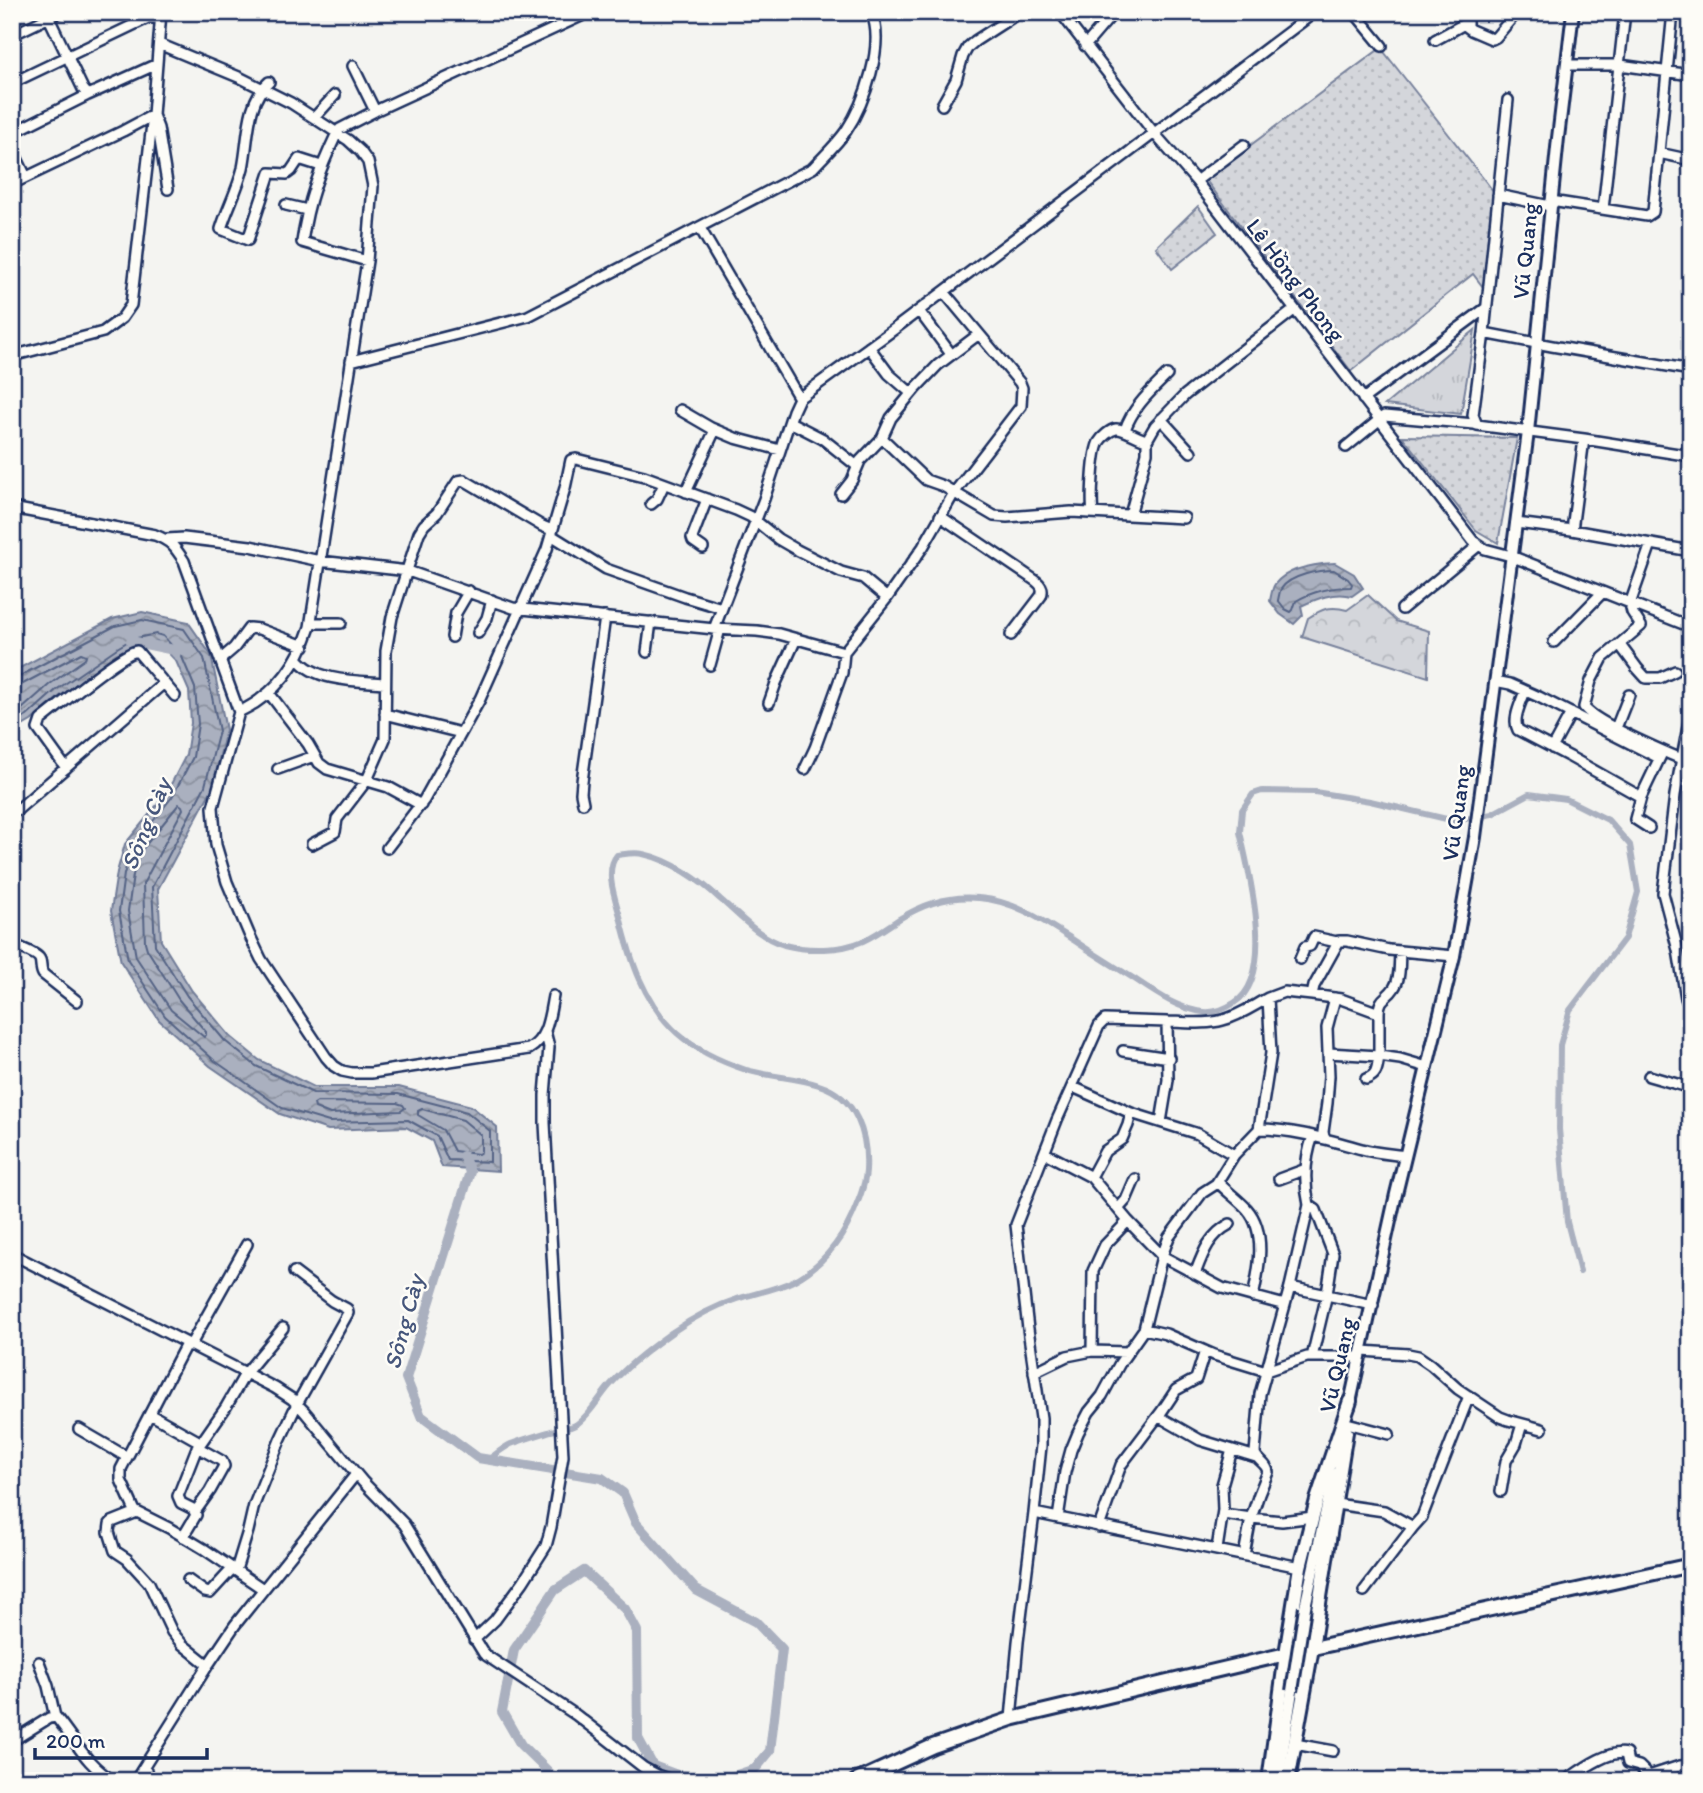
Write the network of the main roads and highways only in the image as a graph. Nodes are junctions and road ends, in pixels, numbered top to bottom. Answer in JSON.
{"nodes":[{"id":1,"x":1573,"y":12,"type":"edge"},
{"id":2,"x":1350,"y":1401,"type":"junction"},
{"id":3,"x":1691,"y":1565,"type":"edge"},
{"id":4,"x":1312,"y":1648,"type":"junction"},
{"id":5,"x":1286,"y":1654,"type":"junction"},
{"id":6,"x":856,"y":1781,"type":"edge"},
{"id":7,"x":1269,"y":1781,"type":"edge"},
{"id":8,"x":1278,"y":1781,"type":"edge"},
{"id":9,"x":1288,"y":1781,"type":"edge"}],
"edges":[{"from":1,"to":2,"type":"main road","name":"Vũ Quang"},
{"from":2,"to":4,"type":"highway"},
{"from":2,"to":5,"type":"highway"},
{"from":2,"to":8,"type":"main road","name":"Vũ Quang","bridge":true},
{"from":3,"to":4,"type":"highway"},
{"from":4,"to":5,"type":"highway"},
{"from":4,"to":9,"type":"highway"},
{"from":5,"to":6,"type":"highway"},
{"from":5,"to":7,"type":"highway"}]}
